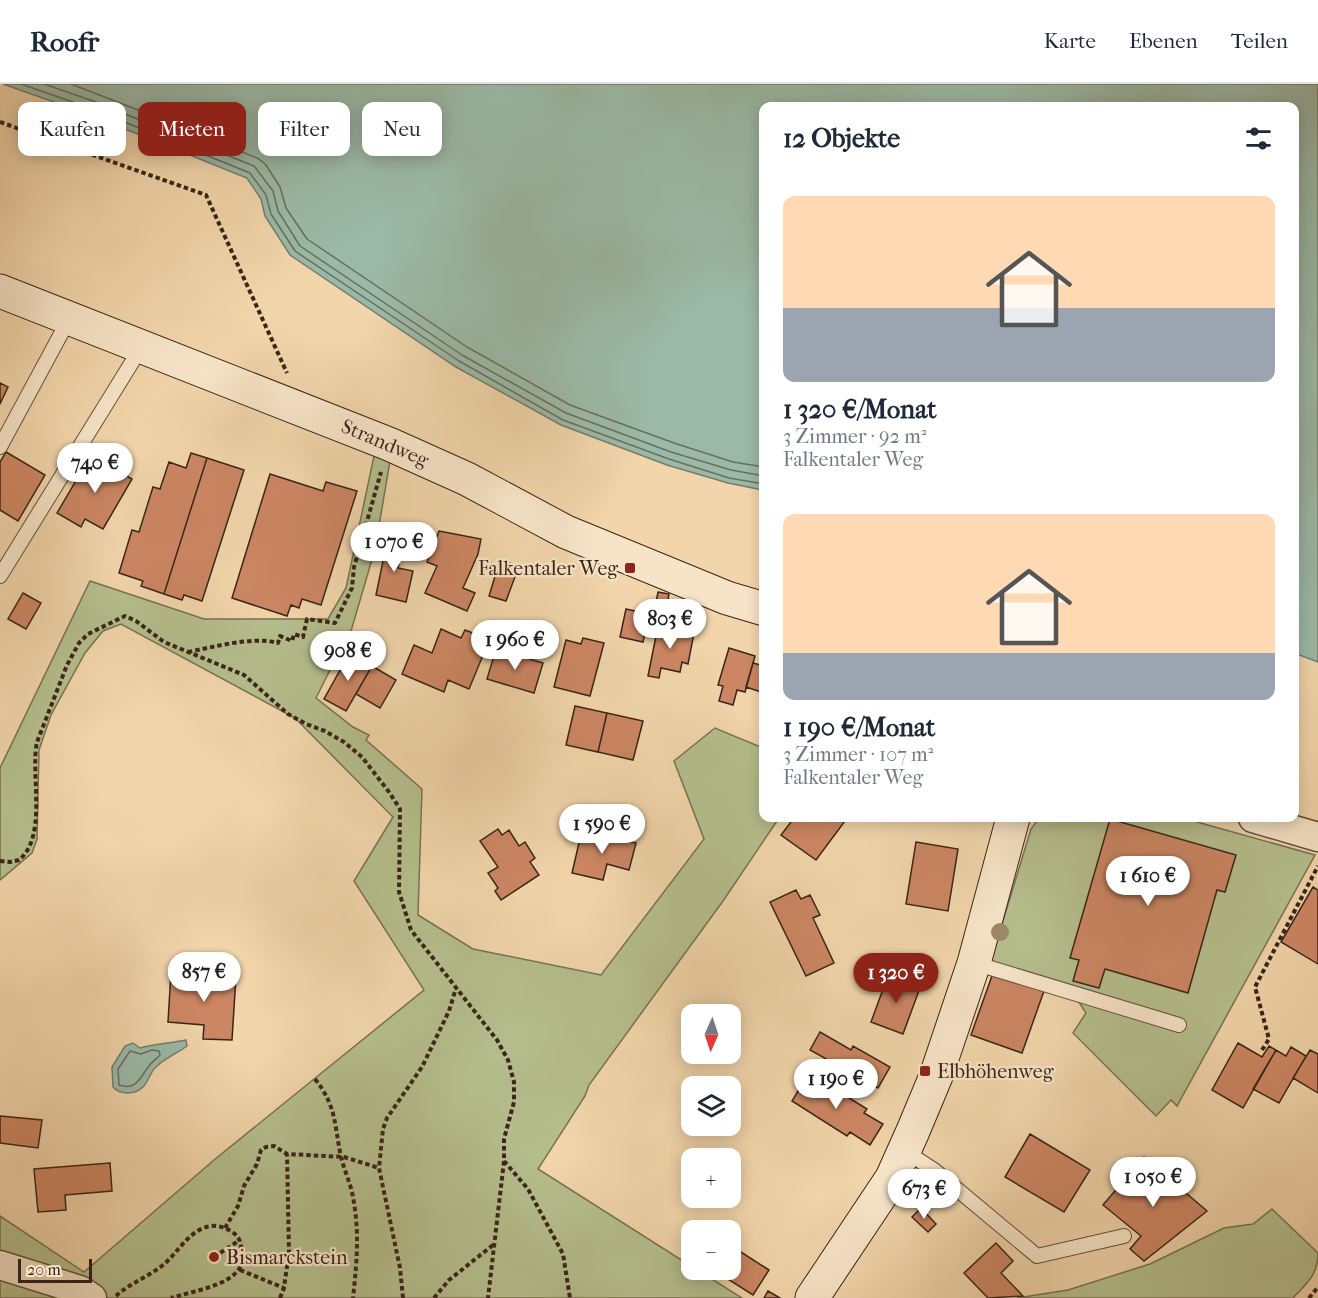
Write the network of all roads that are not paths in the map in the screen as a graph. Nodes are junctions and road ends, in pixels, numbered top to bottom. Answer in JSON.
{"nodes":[{"id":1,"x":0,"y":291,"type":"edge"},
{"id":2,"x":69,"y":319,"type":"junction"},
{"id":3,"x":142,"y":346,"type":"junction"},
{"id":4,"x":0,"y":447,"type":"edge"},
{"id":5,"x":0,"y":576,"type":"edge"},
{"id":6,"x":759,"y":608,"type":"edge"},
{"id":7,"x":1012,"y":822,"type":"edge"},
{"id":8,"x":1267,"y":822,"type":"edge"},
{"id":9,"x":1318,"y":837,"type":"edge"},
{"id":10,"x":974,"y":963,"type":"junction"},
{"id":11,"x":1179,"y":1025,"type":"dead end"},
{"id":12,"x":904,"y":1150,"type":"junction"},
{"id":13,"x":1124,"y":1236,"type":"dead end"},
{"id":14,"x":0,"y":1265,"type":"edge"},
{"id":15,"x":92,"y":1298,"type":"edge"},
{"id":16,"x":812,"y":1298,"type":"edge"}],
"edges":[{"from":1,"to":2,"type":"street","name":"Strandweg"},
{"from":2,"to":3,"type":"street","name":"Strandweg"},
{"from":2,"to":4,"type":"lane"},
{"from":3,"to":5,"type":"lane"},
{"from":3,"to":6,"type":"street","name":"Strandweg"},
{"from":7,"to":10,"type":"street"},
{"from":8,"to":9,"type":"street"},
{"from":10,"to":11,"type":"lane"},
{"from":10,"to":12,"type":"street"},
{"from":12,"to":13,"type":"lane"},
{"from":12,"to":16,"type":"street"},
{"from":14,"to":15,"type":"street"}]}
